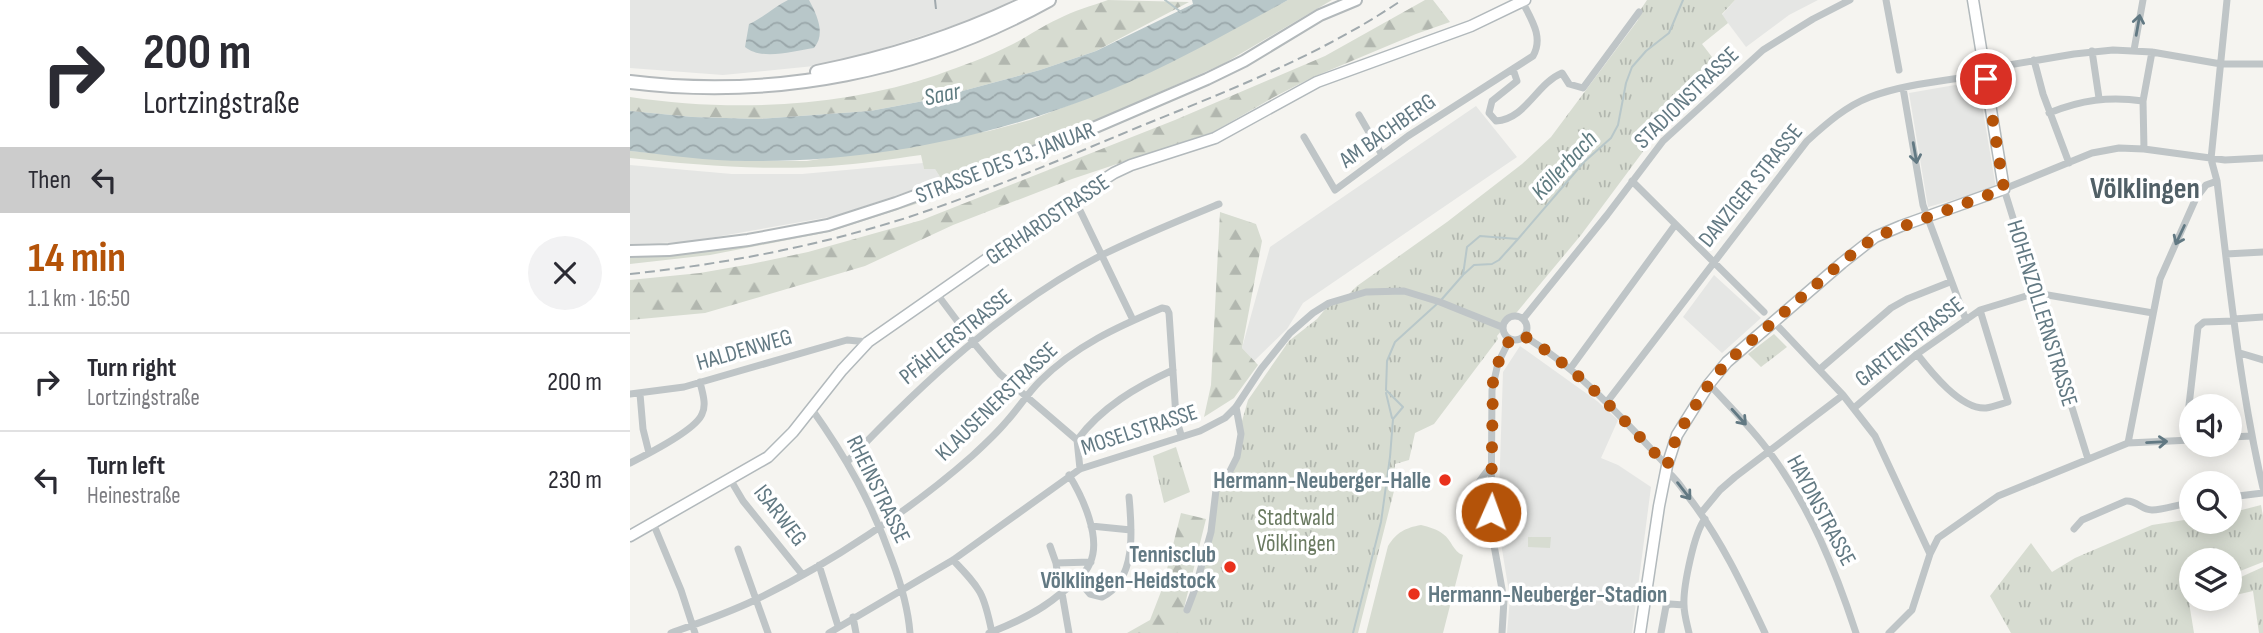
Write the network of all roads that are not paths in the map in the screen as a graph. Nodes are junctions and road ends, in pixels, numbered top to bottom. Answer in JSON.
{"nodes":[{"id":1,"x":1032,"y":0,"type":"edge"},
{"id":2,"x":1049,"y":0,"type":"edge"},
{"id":3,"x":1356,"y":0,"type":"edge"},
{"id":4,"x":1850,"y":0,"type":"edge"},
{"id":5,"x":1886,"y":0,"type":"edge"},
{"id":6,"x":1973,"y":0,"type":"edge"},
{"id":7,"x":2143,"y":0,"type":"edge"},
{"id":8,"x":2227,"y":0,"type":"edge"},
{"id":9,"x":1524,"y":1,"type":"edge"},
{"id":10,"x":1639,"y":12,"type":"dead end"},
{"id":11,"x":2134,"y":50,"type":"junction"},
{"id":12,"x":2092,"y":51,"type":"junction"},
{"id":13,"x":2152,"y":52,"type":"junction"},
{"id":14,"x":2034,"y":60,"type":"junction"},
{"id":15,"x":2221,"y":64,"type":"junction"},
{"id":16,"x":2263,"y":64,"type":"edge"},
{"id":17,"x":1513,"y":69,"type":"junction"},
{"id":18,"x":1899,"y":69,"type":"dead end"},
{"id":19,"x":1982,"y":72,"type":"junction"},
{"id":20,"x":630,"y":74,"type":"edge"},
{"id":21,"x":630,"y":82,"type":"edge"},
{"id":22,"x":1903,"y":88,"type":"junction"},
{"id":23,"x":2099,"y":98,"type":"junction"},
{"id":24,"x":2143,"y":101,"type":"junction"},
{"id":25,"x":2049,"y":113,"type":"junction"},
{"id":26,"x":1359,"y":115,"type":"dead end"},
{"id":27,"x":1304,"y":137,"type":"dead end"},
{"id":28,"x":2144,"y":149,"type":"junction"},
{"id":29,"x":1382,"y":155,"type":"junction"},
{"id":30,"x":2211,"y":159,"type":"junction"},
{"id":31,"x":2263,"y":159,"type":"edge"},
{"id":32,"x":2068,"y":163,"type":"junction"},
{"id":33,"x":1632,"y":181,"type":"junction"},
{"id":34,"x":2217,"y":181,"type":"junction"},
{"id":35,"x":2004,"y":189,"type":"junction"},
{"id":36,"x":1074,"y":198,"type":"junction"},
{"id":37,"x":1219,"y":204,"type":"dead end"},
{"id":38,"x":1927,"y":217,"type":"junction"},
{"id":39,"x":1675,"y":225,"type":"junction"},
{"id":40,"x":630,"y":251,"type":"edge"},
{"id":41,"x":2263,"y":252,"type":"edge"},
{"id":42,"x":2226,"y":254,"type":"junction"},
{"id":43,"x":1101,"y":256,"type":"junction"},
{"id":44,"x":1713,"y":262,"type":"junction"},
{"id":45,"x":1950,"y":282,"type":"junction"},
{"id":46,"x":2036,"y":293,"type":"junction"},
{"id":47,"x":937,"y":294,"type":"junction"},
{"id":48,"x":1980,"y":310,"type":"junction"},
{"id":49,"x":1764,"y":312,"type":"dead end"},
{"id":50,"x":2153,"y":313,"type":"junction"},
{"id":51,"x":2263,"y":317,"type":"edge"},
{"id":52,"x":1523,"y":318,"type":"junction"},
{"id":53,"x":1133,"y":320,"type":"junction"},
{"id":54,"x":1966,"y":320,"type":"junction"},
{"id":55,"x":2234,"y":320,"type":"junction"},
{"id":56,"x":1774,"y":322,"type":"junction"},
{"id":57,"x":1502,"y":327,"type":"junction"},
{"id":58,"x":1524,"y":336,"type":"junction"},
{"id":59,"x":1510,"y":339,"type":"junction"},
{"id":60,"x":868,"y":342,"type":"junction"},
{"id":61,"x":973,"y":342,"type":"junction"},
{"id":62,"x":2240,"y":353,"type":"junction"},
{"id":63,"x":1917,"y":354,"type":"junction"},
{"id":64,"x":2263,"y":360,"type":"edge"},
{"id":65,"x":1570,"y":369,"type":"junction"},
{"id":66,"x":1820,"y":369,"type":"junction"},
{"id":67,"x":1173,"y":370,"type":"junction"},
{"id":68,"x":700,"y":382,"type":"junction"},
{"id":69,"x":1709,"y":384,"type":"junction"},
{"id":70,"x":630,"y":394,"type":"edge"},
{"id":71,"x":640,"y":394,"type":"junction"},
{"id":72,"x":2192,"y":394,"type":"edge"},
{"id":73,"x":1843,"y":395,"type":"junction"},
{"id":74,"x":1025,"y":397,"type":"junction"},
{"id":75,"x":1607,"y":402,"type":"junction"},
{"id":76,"x":1236,"y":407,"type":"junction"},
{"id":77,"x":811,"y":408,"type":"junction"},
{"id":78,"x":1854,"y":408,"type":"junction"},
{"id":79,"x":1181,"y":435,"type":"junction"},
{"id":80,"x":2242,"y":436,"type":"edge"},
{"id":81,"x":2252,"y":436,"type":"junction"},
{"id":82,"x":1077,"y":440,"type":"junction"},
{"id":83,"x":2179,"y":440,"type":"edge"},
{"id":84,"x":2128,"y":443,"type":"junction"},
{"id":85,"x":1769,"y":450,"type":"junction"},
{"id":86,"x":649,"y":453,"type":"junction"},
{"id":87,"x":1658,"y":456,"type":"junction"},
{"id":88,"x":2088,"y":460,"type":"junction"},
{"id":89,"x":847,"y":462,"type":"junction"},
{"id":90,"x":630,"y":463,"type":"edge"},
{"id":91,"x":1493,"y":465,"type":"junction"},
{"id":92,"x":1666,"y":468,"type":"junction"},
{"id":93,"x":1080,"y":469,"type":"junction"},
{"id":94,"x":1069,"y":475,"type":"junction"},
{"id":95,"x":730,"y":479,"type":"junction"},
{"id":96,"x":2263,"y":488,"type":"edge"},
{"id":97,"x":2263,"y":493,"type":"edge"},
{"id":98,"x":2242,"y":496,"type":"edge"},
{"id":99,"x":1129,"y":497,"type":"dead end"},
{"id":100,"x":2179,"y":505,"type":"edge"},
{"id":101,"x":1658,"y":506,"type":"junction"},
{"id":102,"x":1491,"y":512,"type":"junction"},
{"id":103,"x":1703,"y":516,"type":"junction"},
{"id":104,"x":653,"y":523,"type":"junction"},
{"id":105,"x":880,"y":526,"type":"junction"},
{"id":106,"x":1091,"y":526,"type":"junction"},
{"id":107,"x":2074,"y":529,"type":"dead end"},
{"id":108,"x":1131,"y":530,"type":"junction"},
{"id":109,"x":630,"y":536,"type":"edge"},
{"id":110,"x":1050,"y":545,"type":"dead end"},
{"id":111,"x":738,"y":548,"type":"dead end"},
{"id":112,"x":1930,"y":554,"type":"junction"},
{"id":113,"x":953,"y":560,"type":"junction"},
{"id":114,"x":1091,"y":562,"type":"junction"},
{"id":115,"x":1056,"y":563,"type":"junction"},
{"id":116,"x":819,"y":565,"type":"junction"},
{"id":117,"x":802,"y":574,"type":"junction"},
{"id":118,"x":1078,"y":580,"type":"junction"},
{"id":119,"x":1061,"y":589,"type":"junction"},
{"id":120,"x":903,"y":590,"type":"junction"},
{"id":121,"x":757,"y":599,"type":"junction"},
{"id":122,"x":1684,"y":605,"type":"junction"},
{"id":123,"x":1187,"y":610,"type":"dead end"},
{"id":124,"x":853,"y":617,"type":"junction"},
{"id":125,"x":838,"y":626,"type":"junction"},
{"id":126,"x":694,"y":629,"type":"edge"},
{"id":127,"x":671,"y":633,"type":"edge"},
{"id":128,"x":768,"y":633,"type":"edge"},
{"id":129,"x":829,"y":633,"type":"edge"},
{"id":130,"x":856,"y":633,"type":"edge"},
{"id":131,"x":910,"y":633,"type":"edge"},
{"id":132,"x":991,"y":633,"type":"edge"},
{"id":133,"x":1069,"y":633,"type":"edge"},
{"id":134,"x":1502,"y":633,"type":"edge"},
{"id":135,"x":1640,"y":633,"type":"edge"},
{"id":136,"x":1661,"y":633,"type":"edge"},
{"id":137,"x":1689,"y":633,"type":"edge"},
{"id":138,"x":1765,"y":633,"type":"edge"},
{"id":139,"x":1856,"y":633,"type":"edge"},
{"id":140,"x":1889,"y":633,"type":"edge"}],
"edges":[{"from":1,"to":20,"type":"highway"},
{"from":2,"to":21,"type":"highway"},
{"from":3,"to":40,"type":"main road","name":"STRASSE DES 13. JANUAR"},
{"from":4,"to":33,"type":"street","name":"STADIONSTRASSE"},
{"from":5,"to":18,"type":"street"},
{"from":6,"to":19,"type":"street","name":"HOHENZOLLERNSTRASSE"},
{"from":11,"to":7,"type":"street","one_way":true},
{"from":8,"to":15,"type":"street"},
{"from":9,"to":17,"type":"street","name":"AM BACHBERG"},
{"from":9,"to":36,"type":"street","name":"GERHARDSTRASSE"},
{"from":10,"to":17,"type":"street","name":"AM BACHBERG"},
{"from":11,"to":12,"type":"street","name":"DANZIGER STRASSE"},
{"from":11,"to":13,"type":"street","name":"DANZIGER STRASSE"},
{"from":12,"to":14,"type":"street","name":"DANZIGER STRASSE"},
{"from":12,"to":23,"type":"street"},
{"from":13,"to":15,"type":"street","name":"DANZIGER STRASSE"},
{"from":13,"to":24,"type":"street"},
{"from":14,"to":19,"type":"street","name":"DANZIGER STRASSE"},
{"from":14,"to":25,"type":"street"},
{"from":15,"to":16,"type":"street","name":"DANZIGER STRASSE"},
{"from":15,"to":30,"type":"street"},
{"from":17,"to":29,"type":"street","name":"AM BACHBERG"},
{"from":19,"to":22,"type":"street","name":"DANZIGER STRASSE"},
{"from":19,"to":35,"type":"street","name":"HOHENZOLLERNSTRASSE"},
{"from":22,"to":38,"type":"street","one_way":true},
{"from":22,"to":44,"type":"street","name":"DANZIGER STRASSE"},
{"from":23,"to":24,"type":"street"},
{"from":23,"to":25,"type":"street"},
{"from":24,"to":28,"type":"street"},
{"from":25,"to":32,"type":"street"},
{"from":26,"to":29,"type":"street"},
{"from":27,"to":29,"type":"street","name":"AM BACHBERG"},
{"from":28,"to":30,"type":"street"},
{"from":28,"to":32,"type":"street"},
{"from":30,"to":31,"type":"street"},
{"from":30,"to":34,"type":"street"},
{"from":32,"to":35,"type":"street"},
{"from":33,"to":39,"type":"street"},
{"from":33,"to":52,"type":"street","name":"STADIONSTRASSE"},
{"from":34,"to":42,"type":"street"},
{"from":34,"to":50,"type":"street","one_way":true},
{"from":35,"to":38,"type":"street"},
{"from":35,"to":46,"type":"street","name":"HOHENZOLLERNSTRASSE"},
{"from":36,"to":43,"type":"street"},
{"from":36,"to":47,"type":"street","name":"GERHARDSTRASSE"},
{"from":37,"to":43,"type":"street","name":"PFÄHLERSTRASSE"},
{"from":38,"to":45,"type":"street"},
{"from":38,"to":56,"type":"street"},
{"from":39,"to":44,"type":"street"},
{"from":39,"to":65,"type":"street"},
{"from":41,"to":42,"type":"street"},
{"from":42,"to":55,"type":"street"},
{"from":43,"to":53,"type":"street"},
{"from":43,"to":61,"type":"street","name":"PFÄHLERSTRASSE"},
{"from":44,"to":49,"type":"street"},
{"from":44,"to":75,"type":"street","name":"DANZIGER STRASSE"},
{"from":45,"to":54,"type":"street"},
{"from":45,"to":66,"type":"street"},
{"from":46,"to":48,"type":"street","name":"GARTENSTRASSE"},
{"from":46,"to":50,"type":"street","name":"GARTENSTRASSE"},
{"from":46,"to":88,"type":"street","name":"HOHENZOLLERNSTRASSE"},
{"from":47,"to":60,"type":"street","name":"GERHARDSTRASSE"},
{"from":47,"to":61,"type":"street"},
{"from":48,"to":54,"type":"street","name":"GARTENSTRASSE"},
{"from":48,"to":63,"type":"street"},
{"from":50,"to":84,"type":"street"},
{"from":51,"to":55,"type":"street"},
{"from":52,"to":57,"type":"street"},
{"from":52,"to":58,"type":"street"},
{"from":53,"to":67,"type":"street","name":"KLAUSENERSTRASSE"},
{"from":53,"to":74,"type":"street","name":"KLAUSENERSTRASSE"},
{"from":54,"to":63,"type":"street","name":"GARTENSTRASSE"},
{"from":55,"to":62,"type":"street"},
{"from":55,"to":72,"type":"street"},
{"from":56,"to":66,"type":"street"},
{"from":56,"to":69,"type":"street"},
{"from":57,"to":59,"type":"street"},
{"from":57,"to":76,"type":"street","name":"MOSELSTRASSE"},
{"from":58,"to":59,"type":"street"},
{"from":58,"to":65,"type":"street"},
{"from":59,"to":91,"type":"street"},
{"from":60,"to":68,"type":"street","name":"HALDENWEG"},
{"from":60,"to":77,"type":"street","name":"GERHARDSTRASSE"},
{"from":61,"to":74,"type":"street"},
{"from":61,"to":89,"type":"street","name":"PFÄHLERSTRASSE"},
{"from":62,"to":64,"type":"street"},
{"from":62,"to":81,"type":"street"},
{"from":63,"to":78,"type":"street","name":"GARTENSTRASSE"},
{"from":65,"to":75,"type":"street"},
{"from":66,"to":73,"type":"street"},
{"from":67,"to":79,"type":"street"},
{"from":67,"to":82,"type":"street"},
{"from":68,"to":71,"type":"street","name":"HALDENWEG"},
{"from":68,"to":86,"type":"street"},
{"from":69,"to":85,"type":"street","name":"HAYDNSTRASSE","one_way":true},
{"from":69,"to":92,"type":"street"},
{"from":70,"to":71,"type":"street","name":"HALDENWEG"},
{"from":71,"to":86,"type":"street"},
{"from":73,"to":78,"type":"street"},
{"from":73,"to":85,"type":"street"},
{"from":74,"to":82,"type":"street"},
{"from":74,"to":105,"type":"street","name":"KLAUSENERSTRASSE"},
{"from":75,"to":87,"type":"street"},
{"from":76,"to":79,"type":"street","name":"MOSELSTRASSE"},
{"from":76,"to":123,"type":"street"},
{"from":77,"to":89,"type":"street","name":"RHEINSTRASSE"},
{"from":77,"to":95,"type":"street","name":"GERHARDSTRASSE"},
{"from":78,"to":112,"type":"street"},
{"from":79,"to":93,"type":"street","name":"MOSELSTRASSE"},
{"from":80,"to":81,"type":"street"},
{"from":81,"to":96,"type":"street"},
{"from":82,"to":93,"type":"street"},
{"from":84,"to":83,"type":"street","one_way":true},
{"from":84,"to":88,"type":"street"},
{"from":85,"to":103,"type":"street"},
{"from":85,"to":139,"type":"street","name":"HAYDNSTRASSE"},
{"from":86,"to":90,"type":"street"},
{"from":87,"to":92,"type":"street"},
{"from":87,"to":101,"type":"street"},
{"from":88,"to":112,"type":"street"},
{"from":89,"to":105,"type":"street","name":"RHEINSTRASSE"},
{"from":91,"to":102,"type":"street"},
{"from":91,"to":102,"type":"street"},
{"from":92,"to":101,"type":"street"},
{"from":92,"to":103,"type":"street","one_way":true},
{"from":93,"to":94,"type":"street","name":"MOSELSTRASSE"},
{"from":94,"to":106,"type":"street"},
{"from":94,"to":113,"type":"street","name":"MOSELSTRASSE"},
{"from":95,"to":104,"type":"street","name":"GERHARDSTRASSE"},
{"from":95,"to":117,"type":"street","name":"ISARWEG"},
{"from":97,"to":98,"type":"street"},
{"from":99,"to":108,"type":"street"},
{"from":100,"to":107,"type":"street"},
{"from":101,"to":135,"type":"street"},
{"from":102,"to":134,"type":"street"},
{"from":103,"to":122,"type":"street"},
{"from":103,"to":138,"type":"street"},
{"from":104,"to":109,"type":"street","name":"GERHARDSTRASSE"},
{"from":104,"to":126,"type":"street"},
{"from":105,"to":116,"type":"street","name":"KLAUSENERSTRASSE"},
{"from":105,"to":120,"type":"street","name":"RHEINSTRASSE"},
{"from":106,"to":108,"type":"street"},
{"from":106,"to":114,"type":"street"},
{"from":108,"to":118,"type":"street"},
{"from":110,"to":115,"type":"street"},
{"from":111,"to":121,"type":"street"},
{"from":112,"to":140,"type":"street"},
{"from":113,"to":120,"type":"street","name":"MOSELSTRASSE"},
{"from":113,"to":132,"type":"street"},
{"from":114,"to":115,"type":"street"},
{"from":114,"to":118,"type":"street"},
{"from":115,"to":119,"type":"street"},
{"from":116,"to":117,"type":"street","name":"KLAUSENERSTRASSE"},
{"from":116,"to":125,"type":"street"},
{"from":117,"to":121,"type":"street","name":"KLAUSENERSTRASSE"},
{"from":118,"to":119,"type":"street"},
{"from":119,"to":132,"type":"street"},
{"from":119,"to":133,"type":"street"},
{"from":120,"to":124,"type":"street","name":"MOSELSTRASSE"},
{"from":120,"to":131,"type":"street","name":"RHEINSTRASSE"},
{"from":121,"to":126,"type":"street","name":"KLAUSENERSTRASSE"},
{"from":121,"to":128,"type":"street"},
{"from":122,"to":136,"type":"street"},
{"from":122,"to":137,"type":"street"},
{"from":124,"to":125,"type":"street","name":"MOSELSTRASSE"},
{"from":124,"to":130,"type":"street"},
{"from":125,"to":129,"type":"street","name":"MOSELSTRASSE"},
{"from":126,"to":127,"type":"street","name":"KLAUSENERSTRASSE"}]}
